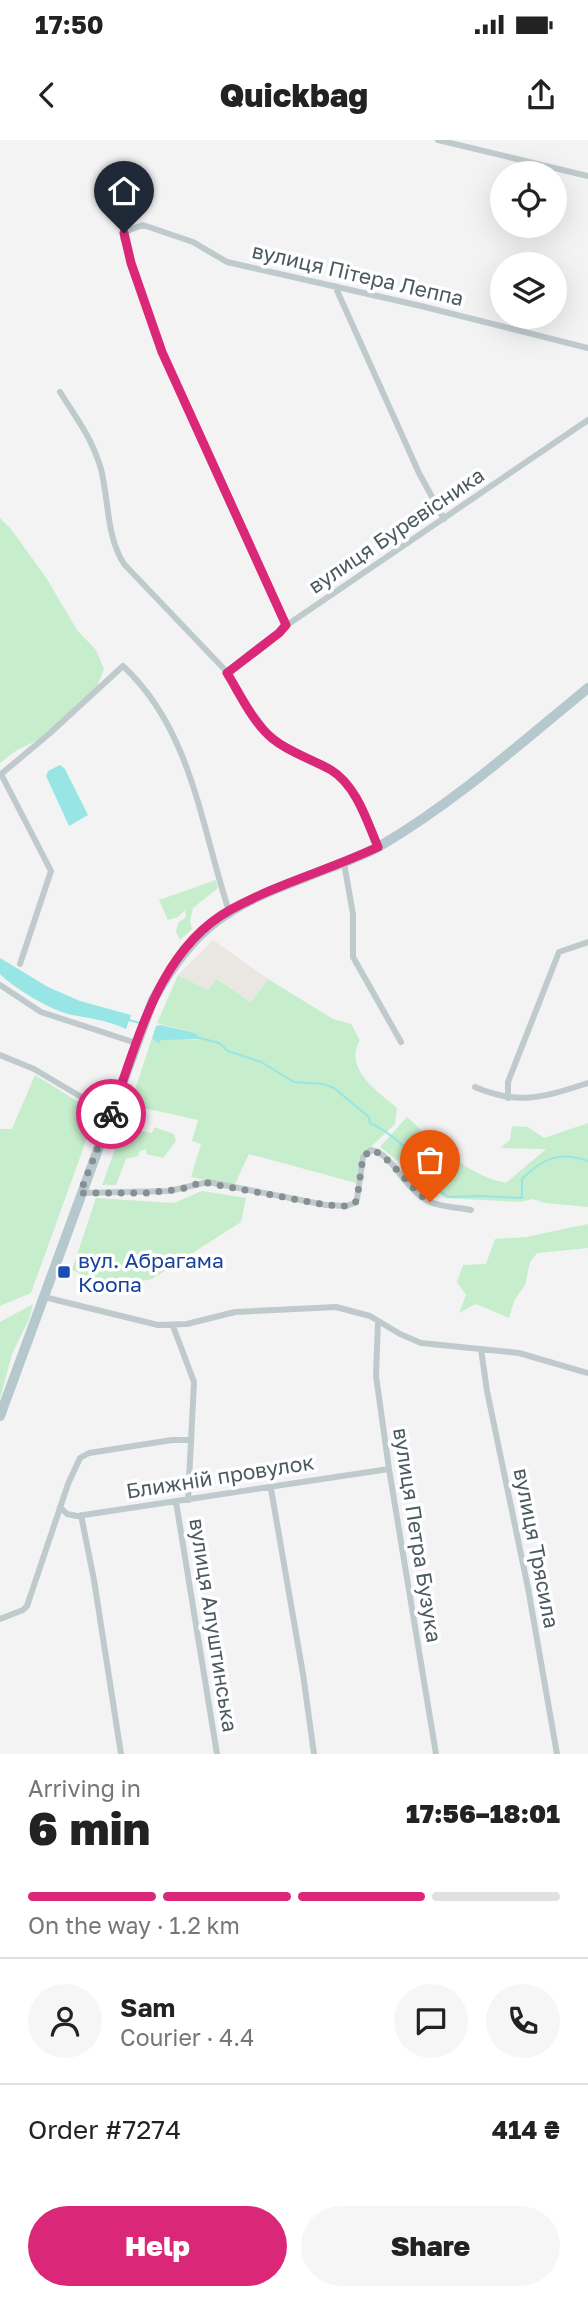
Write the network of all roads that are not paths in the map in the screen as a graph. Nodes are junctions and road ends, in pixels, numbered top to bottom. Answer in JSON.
{"nodes":[{"id":1,"x":438,"y":140,"type":"edge"},
{"id":2,"x":588,"y":176,"type":"edge"},
{"id":3,"x":335,"y":286,"type":"junction"},
{"id":4,"x":588,"y":348,"type":"edge"},
{"id":5,"x":60,"y":392,"type":"dead end"},
{"id":6,"x":588,"y":419,"type":"edge"},
{"id":7,"x":444,"y":519,"type":"junction"},
{"id":8,"x":286,"y":625,"type":"junction"},
{"id":9,"x":227,"y":673,"type":"junction"},
{"id":10,"x":588,"y":688,"type":"edge"},
{"id":11,"x":1,"y":774,"type":"edge"},
{"id":12,"x":378,"y":847,"type":"junction"},
{"id":13,"x":344,"y":863,"type":"junction"},
{"id":14,"x":229,"y":911,"type":"junction"},
{"id":15,"x":588,"y":942,"type":"edge"},
{"id":16,"x":20,"y":964,"type":"dead end"},
{"id":17,"x":0,"y":985,"type":"edge"},
{"id":18,"x":401,"y":1042,"type":"dead end"},
{"id":19,"x":136,"y":1044,"type":"junction"},
{"id":20,"x":1,"y":1058,"type":"edge"},
{"id":21,"x":588,"y":1083,"type":"edge"},
{"id":22,"x":475,"y":1087,"type":"dead end"},
{"id":23,"x":508,"y":1098,"type":"junction"},
{"id":24,"x":112,"y":1110,"type":"junction"},
{"id":25,"x":80,"y":1193,"type":"junction"},
{"id":26,"x":471,"y":1210,"type":"dead end"},
{"id":27,"x":43,"y":1297,"type":"junction"},
{"id":28,"x":378,"y":1321,"type":"junction"},
{"id":29,"x":173,"y":1326,"type":"junction"},
{"id":30,"x":481,"y":1349,"type":"junction"},
{"id":31,"x":588,"y":1373,"type":"edge"},
{"id":32,"x":0,"y":1416,"type":"edge"},
{"id":33,"x":190,"y":1440,"type":"junction"},
{"id":34,"x":389,"y":1469,"type":"junction"},
{"id":35,"x":271,"y":1489,"type":"junction"},
{"id":36,"x":188,"y":1500,"type":"junction"},
{"id":37,"x":176,"y":1502,"type":"junction"},
{"id":38,"x":60,"y":1507,"type":"junction"},
{"id":39,"x":81,"y":1515,"type":"junction"},
{"id":40,"x":0,"y":1619,"type":"edge"},
{"id":41,"x":121,"y":1754,"type":"edge"},
{"id":42,"x":217,"y":1754,"type":"edge"},
{"id":43,"x":314,"y":1754,"type":"edge"},
{"id":44,"x":436,"y":1754,"type":"edge"},
{"id":45,"x":556,"y":1754,"type":"edge"}],
"edges":[{"from":1,"to":2,"type":"street"},
{"from":3,"to":4,"type":"street","name":"вулиця Пітера Леппа"},
{"from":3,"to":7,"type":"street"},
{"from":3,"to":8,"type":"street","name":"вулиця Пітера Леппа"},
{"from":5,"to":9,"type":"street"},
{"from":6,"to":7,"type":"street","name":"вулиця Буревісника"},
{"from":7,"to":8,"type":"street","name":"вулиця Буревісника"},
{"from":8,"to":9,"type":"street","name":"вулиця Буревісника"},
{"from":9,"to":12,"type":"street"},
{"from":10,"to":12,"type":"main road"},
{"from":11,"to":14,"type":"street"},
{"from":11,"to":16,"type":"street"},
{"from":12,"to":13,"type":"main road"},
{"from":13,"to":14,"type":"main road"},
{"from":13,"to":18,"type":"street"},
{"from":14,"to":19,"type":"main road"},
{"from":15,"to":23,"type":"street"},
{"from":17,"to":19,"type":"street"},
{"from":19,"to":24,"type":"main road"},
{"from":20,"to":24,"type":"street"},
{"from":21,"to":23,"type":"street"},
{"from":22,"to":23,"type":"street"},
{"from":24,"to":25,"type":"main road"},
{"from":25,"to":26,"type":"street"},
{"from":25,"to":27,"type":"main road"},
{"from":27,"to":29,"type":"street"},
{"from":27,"to":32,"type":"main road"},
{"from":28,"to":29,"type":"street"},
{"from":28,"to":30,"type":"street"},
{"from":28,"to":34,"type":"street","name":"вулиця Петра Бузука"},
{"from":29,"to":33,"type":"street","name":"вулиця Алуштинська"},
{"from":30,"to":31,"type":"street"},
{"from":30,"to":45,"type":"street","name":"вулиця Трясила"},
{"from":33,"to":36,"type":"street","name":"вулиця Алуштинська"},
{"from":33,"to":38,"type":"street"},
{"from":34,"to":35,"type":"street","name":"Ближній провулок"},
{"from":34,"to":44,"type":"street","name":"вулиця Петра Бузука"},
{"from":35,"to":36,"type":"street","name":"Ближній провулок"},
{"from":35,"to":43,"type":"street"},
{"from":36,"to":37,"type":"street","name":"Ближній провулок"},
{"from":37,"to":39,"type":"street","name":"Ближній провулок"},
{"from":37,"to":42,"type":"street","name":"вулиця Алуштинська"},
{"from":38,"to":39,"type":"street","name":"Ближній провулок"},
{"from":38,"to":40,"type":"street"},
{"from":39,"to":41,"type":"street"}]}
